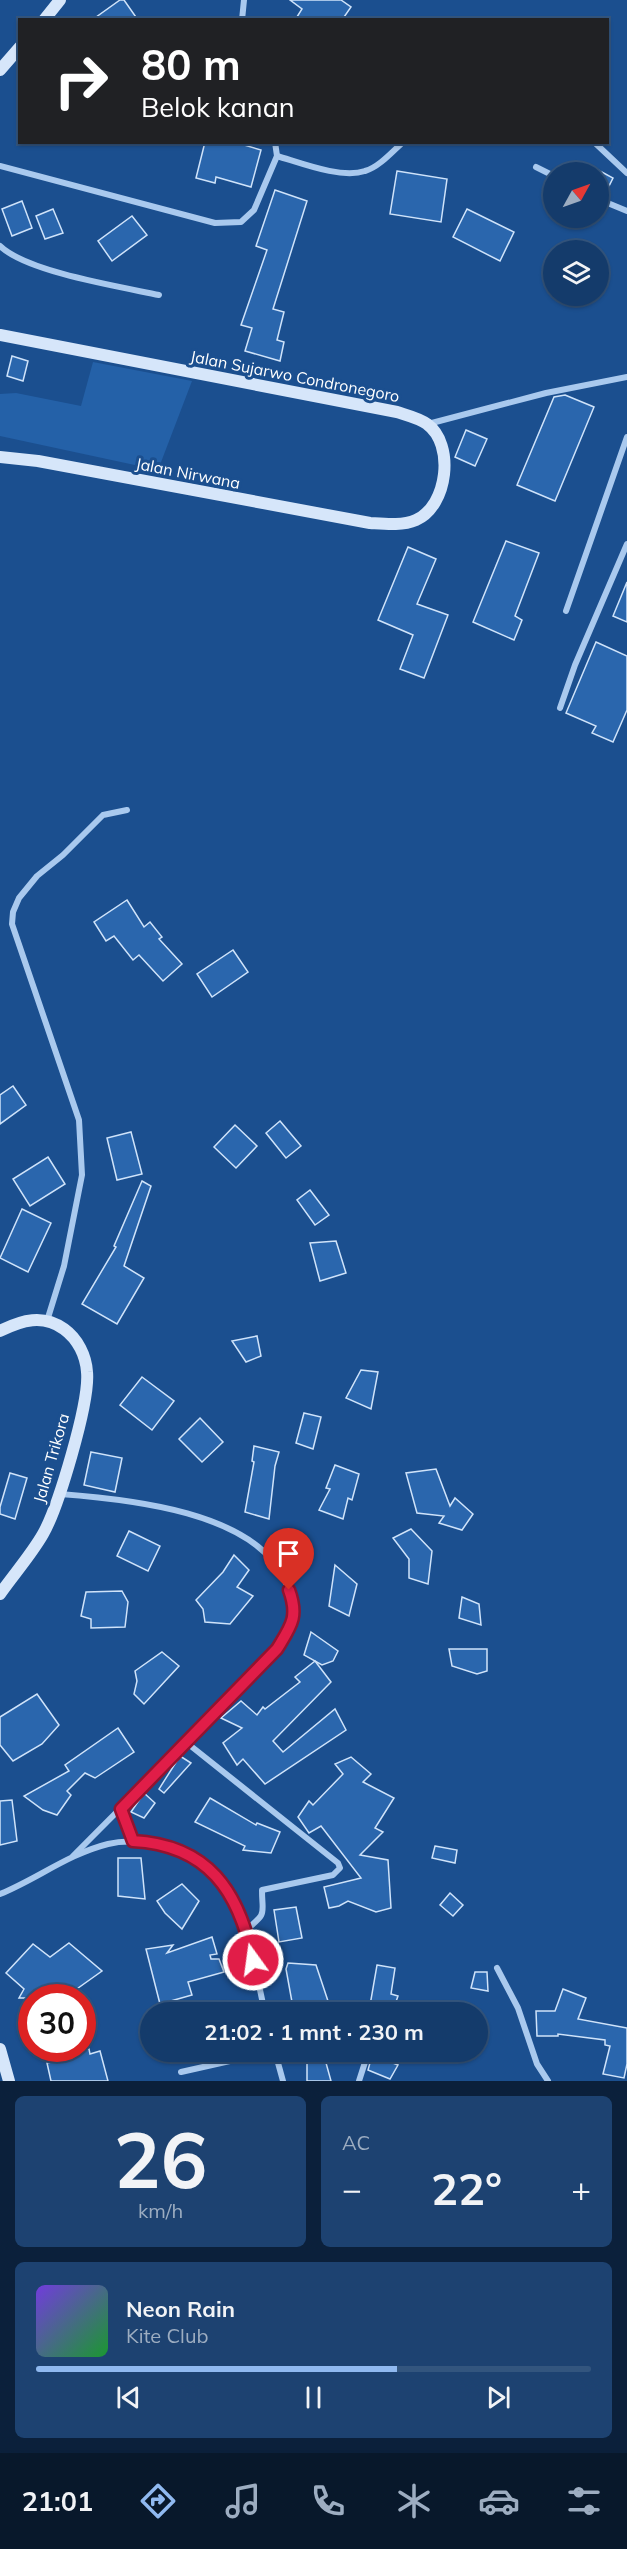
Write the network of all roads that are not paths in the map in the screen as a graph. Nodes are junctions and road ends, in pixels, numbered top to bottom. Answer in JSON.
{"nodes":[{"id":1,"x":60,"y":0,"type":"edge"},
{"id":2,"x":244,"y":0,"type":"edge"},
{"id":3,"x":46,"y":18,"type":"edge"},
{"id":4,"x":242,"y":18,"type":"edge"},
{"id":5,"x":18,"y":49,"type":"edge"},
{"id":6,"x":0,"y":70,"type":"edge"},
{"id":7,"x":275,"y":144,"type":"edge"},
{"id":8,"x":401,"y":144,"type":"edge"},
{"id":9,"x":596,"y":144,"type":"edge"},
{"id":10,"x":277,"y":156,"type":"junction"},
{"id":11,"x":0,"y":166,"type":"edge"},
{"id":12,"x":536,"y":167,"type":"dead end"},
{"id":13,"x":543,"y":170,"type":"edge"},
{"id":14,"x":627,"y":173,"type":"edge"},
{"id":15,"x":609,"y":204,"type":"edge"},
{"id":16,"x":627,"y":211,"type":"edge"},
{"id":17,"x":0,"y":246,"type":"edge"},
{"id":18,"x":159,"y":295,"type":"dead end"},
{"id":19,"x":0,"y":335,"type":"edge"},
{"id":20,"x":627,"y":377,"type":"edge"},
{"id":21,"x":428,"y":424,"type":"junction"},
{"id":22,"x":627,"y":437,"type":"edge"},
{"id":23,"x":0,"y":457,"type":"edge"},
{"id":24,"x":627,"y":544,"type":"edge"},
{"id":25,"x":566,"y":611,"type":"dead end"},
{"id":26,"x":560,"y":708,"type":"dead end"},
{"id":27,"x":127,"y":810,"type":"dead end"},
{"id":28,"x":47,"y":1322,"type":"junction"},
{"id":29,"x":0,"y":1331,"type":"edge"},
{"id":30,"x":60,"y":1494,"type":"junction"},
{"id":31,"x":0,"y":1594,"type":"edge"},
{"id":32,"x":187,"y":1743,"type":"junction"},
{"id":33,"x":121,"y":1809,"type":"junction"},
{"id":34,"x":133,"y":1841,"type":"junction"},
{"id":35,"x":73,"y":1856,"type":"junction"},
{"id":36,"x":0,"y":1894,"type":"edge"},
{"id":37,"x":246,"y":1930,"type":"junction"},
{"id":38,"x":498,"y":1968,"type":"dead end"},
{"id":39,"x":262,"y":2002,"type":"edge"},
{"id":40,"x":0,"y":2049,"type":"edge"},
{"id":41,"x":226,"y":2062,"type":"edge"},
{"id":42,"x":277,"y":2062,"type":"edge"},
{"id":43,"x":365,"y":2062,"type":"edge"},
{"id":44,"x":181,"y":2072,"type":"dead end"},
{"id":45,"x":9,"y":2081,"type":"edge"},
{"id":46,"x":283,"y":2081,"type":"edge"},
{"id":47,"x":358,"y":2081,"type":"edge"},
{"id":48,"x":548,"y":2081,"type":"edge"}],
"edges":[{"from":1,"to":3,"type":"street"},
{"from":2,"to":4,"type":"street"},
{"from":5,"to":6,"type":"street"},
{"from":7,"to":10,"type":"street"},
{"from":8,"to":10,"type":"street"},
{"from":9,"to":14,"type":"street"},
{"from":10,"to":11,"type":"street"},
{"from":12,"to":13,"type":"street"},
{"from":15,"to":16,"type":"street"},
{"from":17,"to":18,"type":"street"},
{"from":19,"to":21,"type":"street","name":"Jalan Sujarwo Condronegoro"},
{"from":20,"to":21,"type":"street"},
{"from":21,"to":23,"type":"street","name":"Jalan Nirwana"},
{"from":22,"to":25,"type":"street"},
{"from":24,"to":26,"type":"street"},
{"from":27,"to":28,"type":"street"},
{"from":28,"to":29,"type":"street"},
{"from":28,"to":30,"type":"street","name":"Jalan Trikora"},
{"from":30,"to":31,"type":"street","name":"Jalan Trikora"},
{"from":30,"to":32,"type":"street"},
{"from":32,"to":33,"type":"street"},
{"from":32,"to":37,"type":"street"},
{"from":33,"to":34,"type":"street"},
{"from":33,"to":35,"type":"street"},
{"from":34,"to":35,"type":"street"},
{"from":34,"to":37,"type":"street"},
{"from":35,"to":36,"type":"street"},
{"from":37,"to":39,"type":"street"},
{"from":38,"to":48,"type":"street"},
{"from":40,"to":45,"type":"street"},
{"from":41,"to":44,"type":"street"},
{"from":42,"to":46,"type":"street"},
{"from":43,"to":47,"type":"street"}]}
